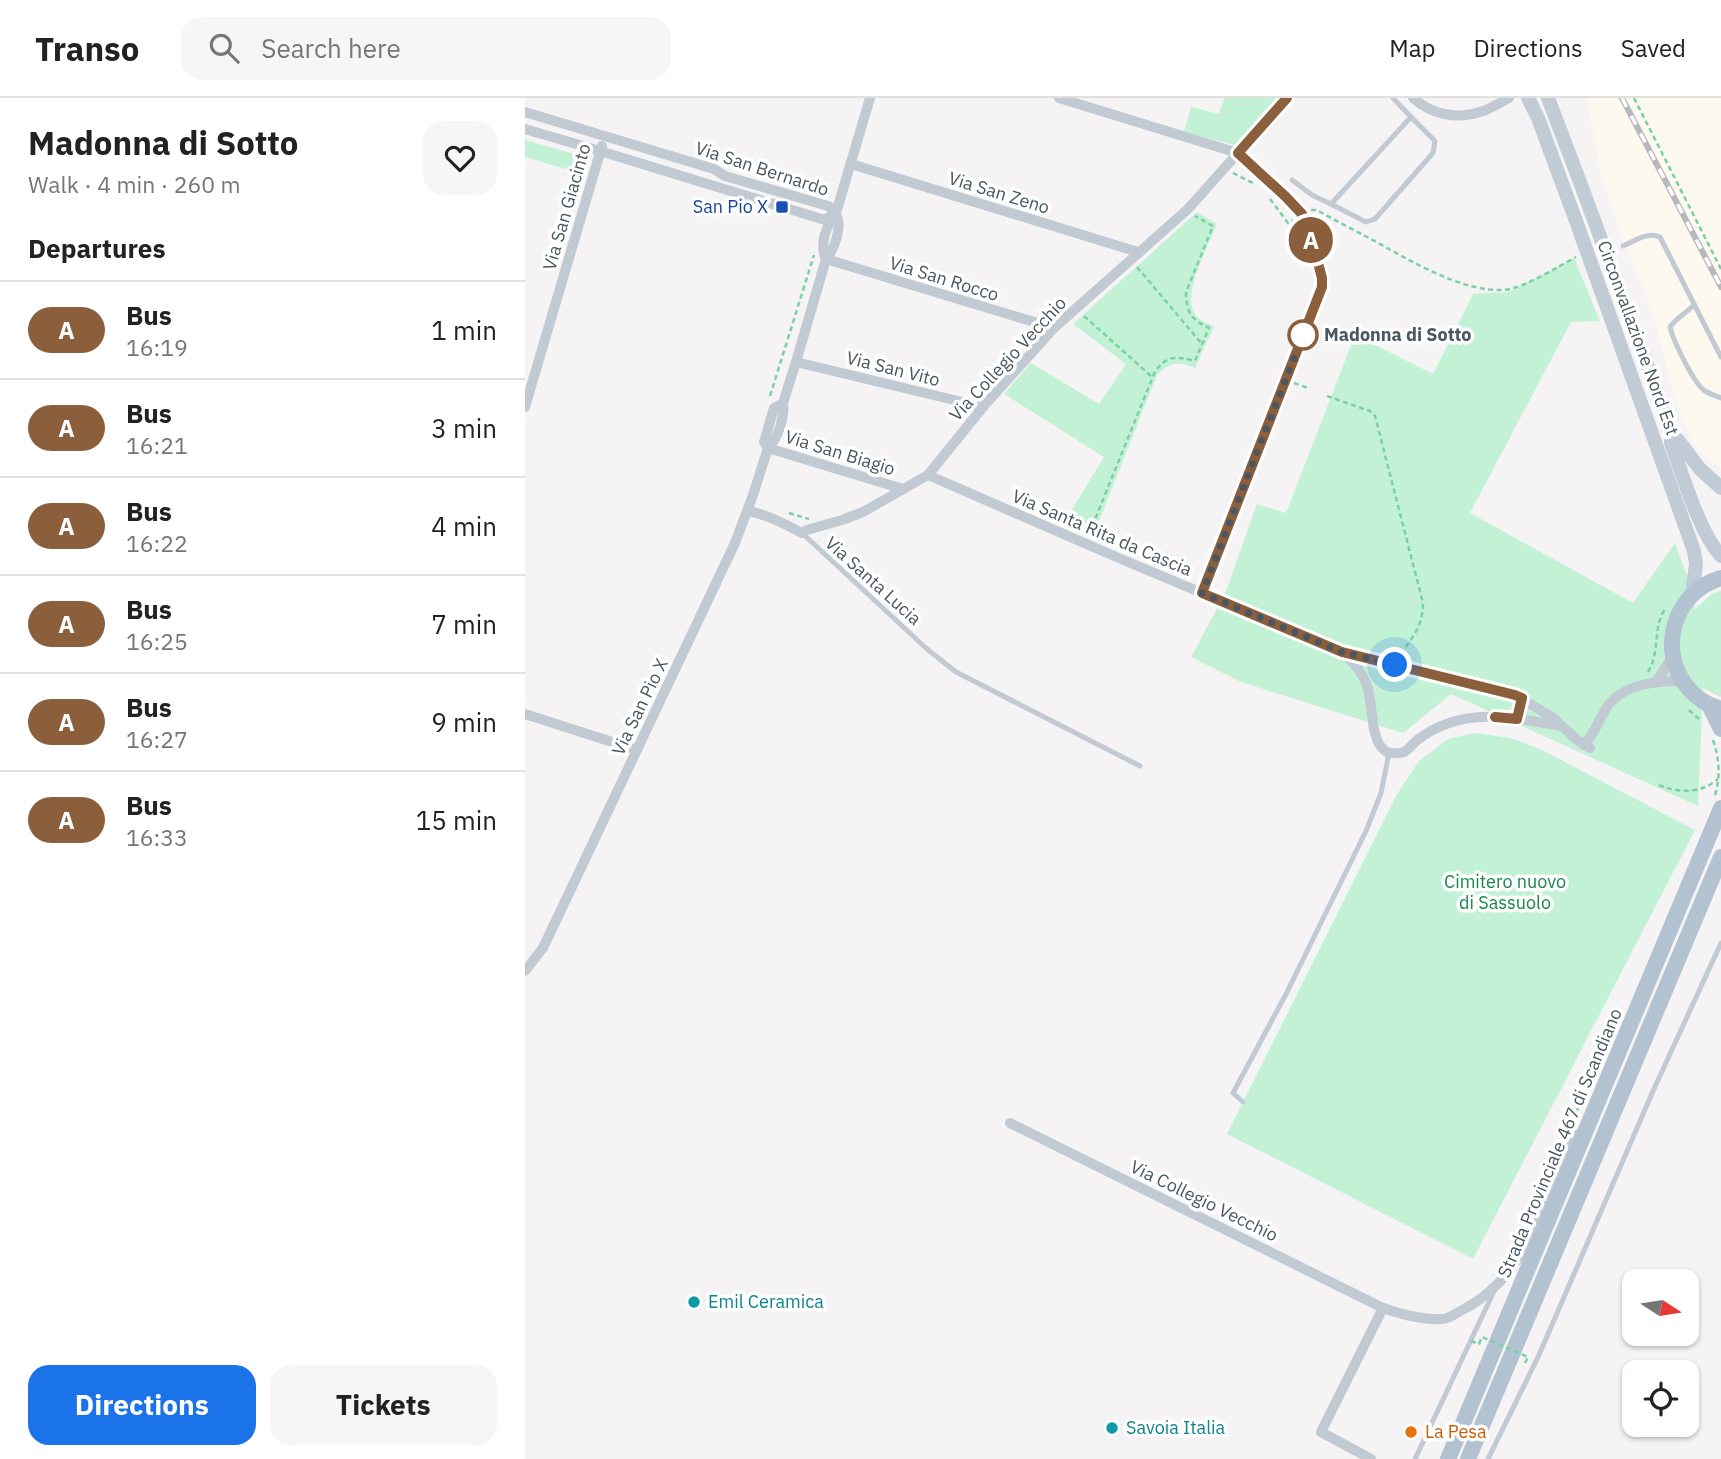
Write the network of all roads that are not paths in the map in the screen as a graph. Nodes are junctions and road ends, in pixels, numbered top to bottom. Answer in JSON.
{"nodes":[{"id":1,"x":870,"y":98,"type":"edge"},
{"id":2,"x":1059,"y":98,"type":"edge"},
{"id":3,"x":1287,"y":98,"type":"edge"},
{"id":4,"x":1393,"y":98,"type":"edge"},
{"id":5,"x":1413,"y":98,"type":"edge"},
{"id":6,"x":1509,"y":98,"type":"edge"},
{"id":7,"x":1528,"y":98,"type":"edge"},
{"id":8,"x":1548,"y":98,"type":"edge"},
{"id":9,"x":525,"y":112,"type":"edge"},
{"id":10,"x":1411,"y":117,"type":"junction"},
{"id":11,"x":525,"y":129,"type":"edge"},
{"id":12,"x":604,"y":136,"type":"junction"},
{"id":13,"x":600,"y":151,"type":"junction"},
{"id":14,"x":1238,"y":153,"type":"junction"},
{"id":15,"x":851,"y":164,"type":"junction"},
{"id":16,"x":1292,"y":180,"type":"dead end"},
{"id":17,"x":1331,"y":204,"type":"junction"},
{"id":18,"x":836,"y":213,"type":"junction"},
{"id":19,"x":1623,"y":246,"type":"dead end"},
{"id":20,"x":1138,"y":252,"type":"junction"},
{"id":21,"x":826,"y":259,"type":"junction"},
{"id":22,"x":1694,"y":305,"type":"junction"},
{"id":23,"x":1054,"y":328,"type":"junction"},
{"id":24,"x":1721,"y":357,"type":"edge"},
{"id":25,"x":796,"y":362,"type":"junction"},
{"id":26,"x":1721,"y":398,"type":"edge"},
{"id":27,"x":525,"y":407,"type":"edge"},
{"id":28,"x":983,"y":407,"type":"junction"},
{"id":29,"x":1672,"y":436,"type":"junction"},
{"id":30,"x":768,"y":448,"type":"junction"},
{"id":31,"x":928,"y":475,"type":"junction"},
{"id":32,"x":1721,"y":488,"type":"edge"},
{"id":33,"x":903,"y":489,"type":"junction"},
{"id":34,"x":747,"y":511,"type":"junction"},
{"id":35,"x":802,"y":533,"type":"junction"},
{"id":36,"x":1721,"y":556,"type":"edge"},
{"id":37,"x":1721,"y":578,"type":"edge"},
{"id":38,"x":1202,"y":593,"type":"junction"},
{"id":39,"x":1692,"y":595,"type":"junction"},
{"id":40,"x":1342,"y":652,"type":"junction"},
{"id":41,"x":1672,"y":657,"type":"junction"},
{"id":42,"x":1657,"y":681,"type":"junction"},
{"id":43,"x":1682,"y":681,"type":"junction"},
{"id":44,"x":1522,"y":698,"type":"junction"},
{"id":45,"x":1715,"y":707,"type":"edge"},
{"id":46,"x":525,"y":714,"type":"edge"},
{"id":47,"x":1517,"y":719,"type":"junction"},
{"id":48,"x":1561,"y":726,"type":"junction"},
{"id":49,"x":1715,"y":731,"type":"edge"},
{"id":50,"x":637,"y":750,"type":"junction"},
{"id":51,"x":1389,"y":753,"type":"junction"},
{"id":52,"x":1140,"y":765,"type":"dead end"},
{"id":53,"x":1717,"y":804,"type":"edge"},
{"id":54,"x":1721,"y":857,"type":"edge"},
{"id":55,"x":1721,"y":886,"type":"edge"},
{"id":56,"x":1702,"y":904,"type":"junction"},
{"id":57,"x":1721,"y":943,"type":"edge"},
{"id":58,"x":525,"y":971,"type":"edge"},
{"id":59,"x":1243,"y":1102,"type":"dead end"},
{"id":60,"x":1010,"y":1123,"type":"dead end"},
{"id":61,"x":1588,"y":1128,"type":"junction"},
{"id":62,"x":1498,"y":1283,"type":"junction"},
{"id":63,"x":1383,"y":1308,"type":"junction"},
{"id":64,"x":1371,"y":1459,"type":"edge"},
{"id":65,"x":1415,"y":1459,"type":"edge"},
{"id":66,"x":1448,"y":1459,"type":"edge"},
{"id":67,"x":1468,"y":1459,"type":"edge"},
{"id":68,"x":1488,"y":1459,"type":"edge"}],
"edges":[{"from":1,"to":15,"type":"street","name":"Via San Pio X"},
{"from":2,"to":14,"type":"street"},
{"from":3,"to":14,"type":"street","name":"Via Collegio Vecchio"},
{"from":4,"to":10,"type":"lane"},
{"from":5,"to":6,"type":"street"},
{"from":7,"to":39,"type":"main road","name":"Circonvallazione Nord Est"},
{"from":8,"to":29,"type":"main road","name":"Circonvallazione Nord Est"},
{"from":9,"to":12,"type":"street","name":"Via San Bernardo"},
{"from":10,"to":17,"type":"lane"},
{"from":10,"to":17,"type":"lane"},
{"from":11,"to":13,"type":"street","name":"Via San Bernardo"},
{"from":12,"to":13,"type":"street","name":"Via San Giacinto"},
{"from":12,"to":18,"type":"street","name":"Via San Bernardo"},
{"from":13,"to":18,"type":"street","name":"Via San Bernardo"},
{"from":13,"to":27,"type":"street","name":"Via San Giacinto"},
{"from":14,"to":20,"type":"street","name":"Via Collegio Vecchio"},
{"from":14,"to":38,"type":"street"},
{"from":15,"to":18,"type":"street","name":"Via San Pio X"},
{"from":15,"to":20,"type":"street","name":"Via San Zeno"},
{"from":16,"to":17,"type":"lane"},
{"from":18,"to":21,"type":"street","name":"Via San Pio X"},
{"from":19,"to":22,"type":"lane"},
{"from":20,"to":23,"type":"street","name":"Via Collegio Vecchio"},
{"from":21,"to":23,"type":"street","name":"Via San Rocco"},
{"from":21,"to":25,"type":"street","name":"Via San Pio X"},
{"from":22,"to":24,"type":"lane"},
{"from":22,"to":26,"type":"lane"},
{"from":23,"to":28,"type":"street","name":"Via Collegio Vecchio"},
{"from":25,"to":28,"type":"street","name":"Via San Vito"},
{"from":25,"to":30,"type":"street","name":"Via San Pio X"},
{"from":28,"to":31,"type":"street","name":"Via Collegio Vecchio"},
{"from":29,"to":32,"type":"main road","name":"Circonvallazione Nord Est"},
{"from":29,"to":36,"type":"main road","name":"Circonvallazione Nord Est"},
{"from":30,"to":33,"type":"street","name":"Via San Biagio"},
{"from":30,"to":34,"type":"street","name":"Via San Pio X"},
{"from":31,"to":33,"type":"street","name":"Via Collegio Vecchio"},
{"from":31,"to":38,"type":"street","name":"Via Santa Rita da Cascia"},
{"from":33,"to":35,"type":"street","name":"Via Collegio Vecchio"},
{"from":34,"to":35,"type":"street"},
{"from":34,"to":50,"type":"street","name":"Via San Pio X"},
{"from":35,"to":52,"type":"lane","name":"Via Santa Lucia"},
{"from":37,"to":39,"type":"main road"},
{"from":38,"to":40,"type":"street","name":"Via Santa Rita da Cascia"},
{"from":39,"to":41,"type":"main road"},
{"from":40,"to":44,"type":"street","name":"Via Santa Rita da Cascia"},
{"from":40,"to":51,"type":"street","name":"Via Santa Rita da Cascia"},
{"from":41,"to":42,"type":"street"},
{"from":41,"to":43,"type":"main road"},
{"from":42,"to":43,"type":"street","name":"Via Santa Rita da Cascia"},
{"from":42,"to":48,"type":"street","name":"Via Santa Rita da Cascia"},
{"from":43,"to":45,"type":"main road"},
{"from":44,"to":47,"type":"street"},
{"from":44,"to":48,"type":"street","name":"Via Santa Rita da Cascia"},
{"from":45,"to":49,"type":"main road"},
{"from":46,"to":50,"type":"street"},
{"from":47,"to":48,"type":"street"},
{"from":47,"to":51,"type":"street"},
{"from":50,"to":58,"type":"street","name":"Via San Pio X"},
{"from":51,"to":59,"type":"lane"},
{"from":53,"to":61,"type":"main road","name":"Strada Provinciale 467 di Scandiano"},
{"from":54,"to":56,"type":"main road"},
{"from":55,"to":56,"type":"main road"},
{"from":56,"to":67,"type":"main road"},
{"from":57,"to":68,"type":"lane"},
{"from":60,"to":63,"type":"street","name":"Via Collegio Vecchio"},
{"from":61,"to":62,"type":"street","name":"Via Collegio Vecchio"},
{"from":61,"to":66,"type":"main road","name":"Strada Provinciale 467 di Scandiano"},
{"from":62,"to":63,"type":"street","name":"Via Collegio Vecchio"},
{"from":62,"to":65,"type":"lane"},
{"from":63,"to":64,"type":"street"}]}
